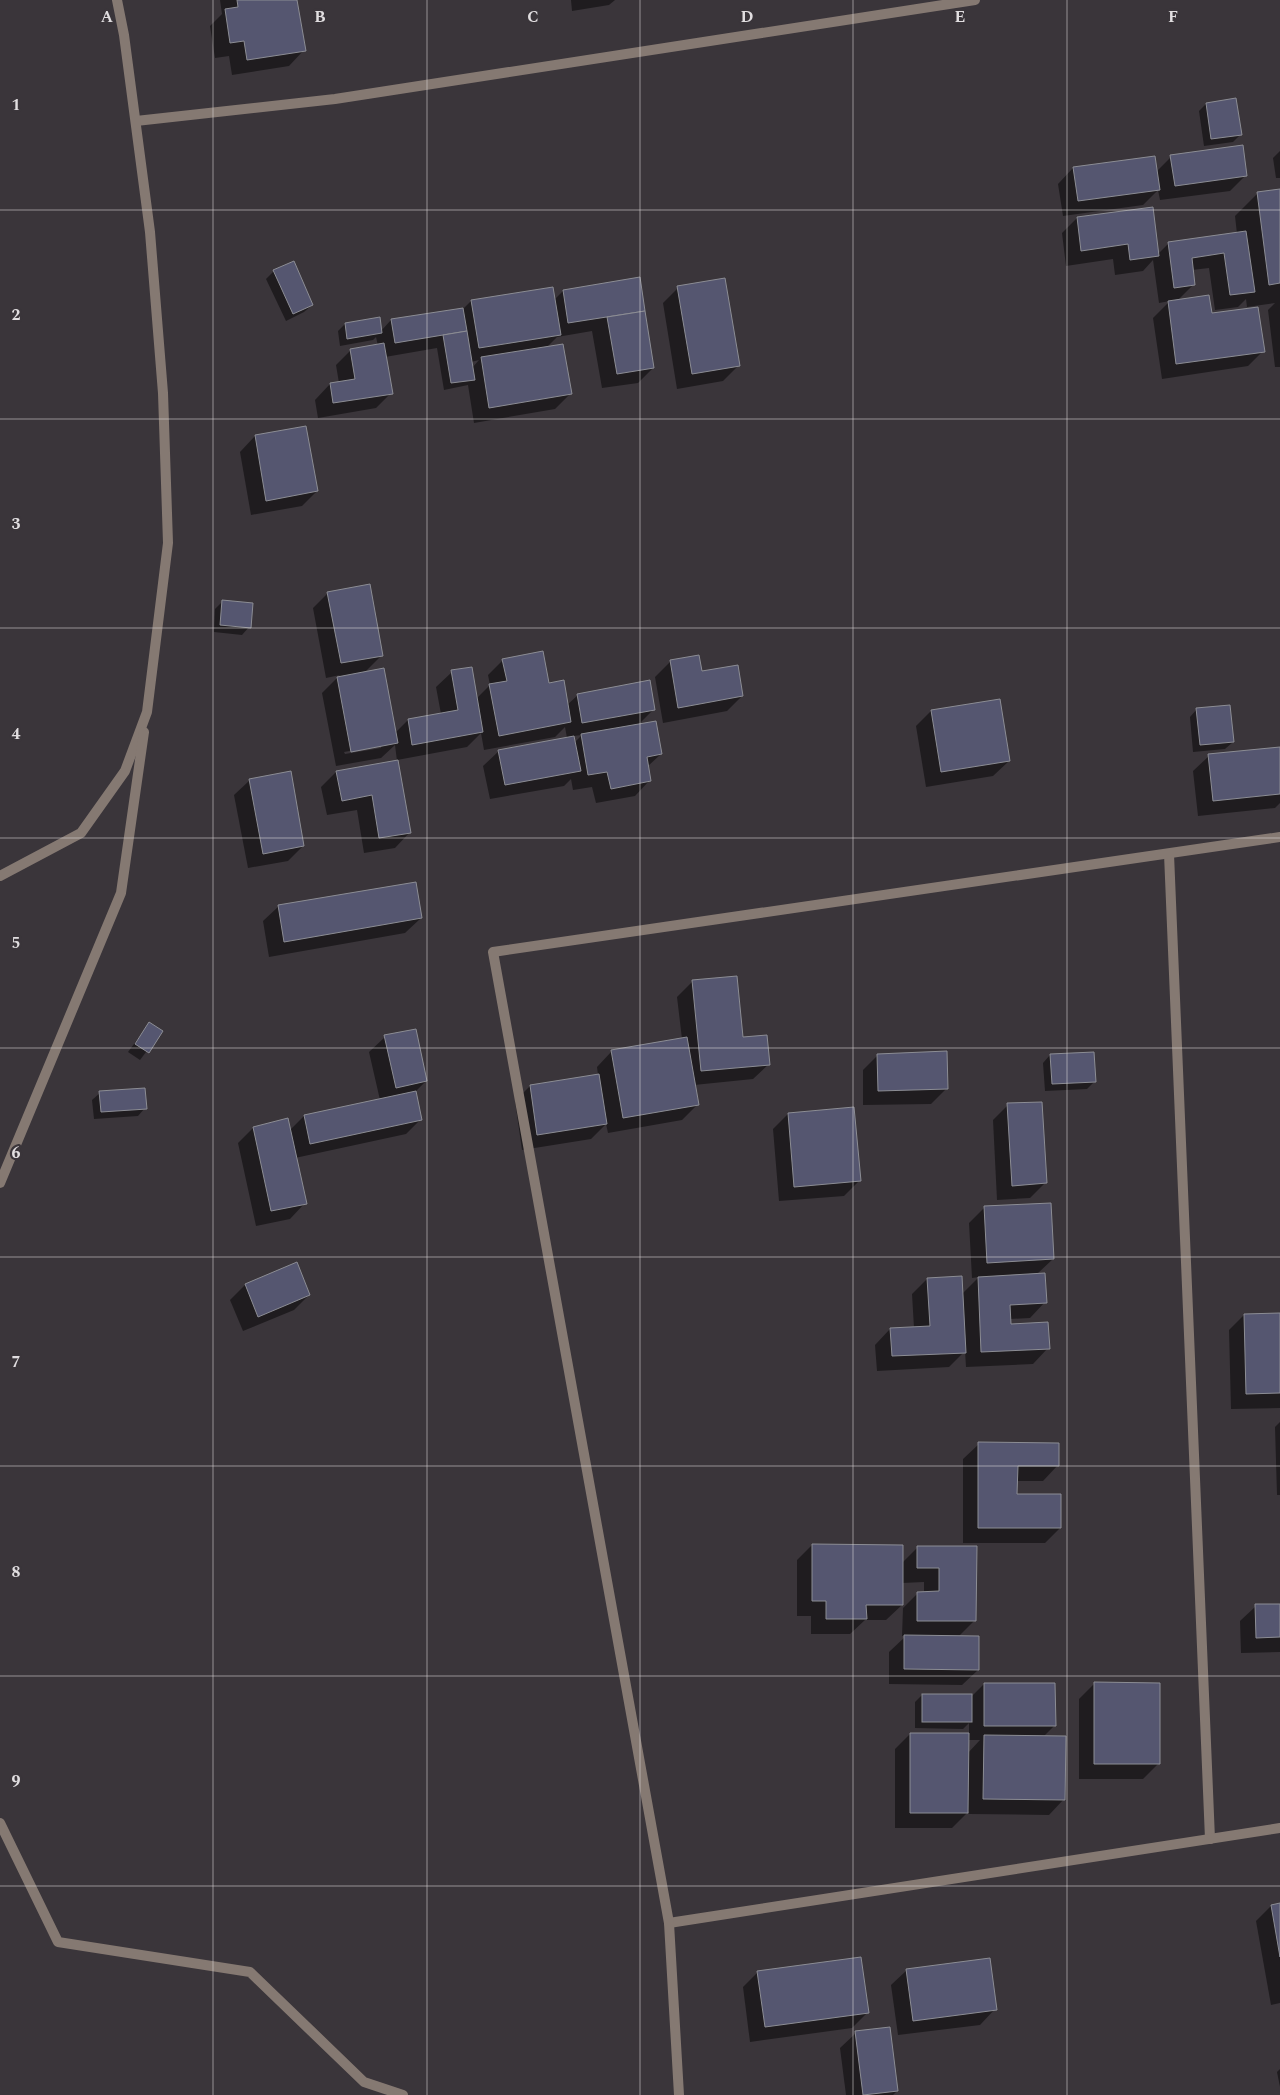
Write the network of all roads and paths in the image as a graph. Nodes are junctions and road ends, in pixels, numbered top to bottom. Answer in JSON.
{"nodes":[{"id":1,"x":117,"y":0,"type":"edge"},
{"id":2,"x":975,"y":0,"type":"edge"},
{"id":3,"x":136,"y":121,"type":"junction"},
{"id":4,"x":147,"y":712,"type":"junction"},
{"id":5,"x":1280,"y":837,"type":"edge"},
{"id":6,"x":1169,"y":854,"type":"junction"},
{"id":7,"x":0,"y":876,"type":"edge"},
{"id":8,"x":0,"y":1183,"type":"edge"},
{"id":9,"x":0,"y":1823,"type":"edge"},
{"id":10,"x":1280,"y":1828,"type":"edge"},
{"id":11,"x":1210,"y":1839,"type":"junction"},
{"id":12,"x":669,"y":1924,"type":"junction"},
{"id":13,"x":403,"y":2095,"type":"edge"},
{"id":14,"x":679,"y":2095,"type":"edge"}],
"edges":[{"from":1,"to":3,"type":"street"},
{"from":2,"to":3,"type":"street"},
{"from":3,"to":4,"type":"street"},
{"from":4,"to":7,"type":"street"},
{"from":4,"to":8,"type":"street"},
{"from":5,"to":6,"type":"street"},
{"from":6,"to":11,"type":"street"},
{"from":6,"to":12,"type":"street"},
{"from":9,"to":13,"type":"street"},
{"from":10,"to":11,"type":"street"},
{"from":11,"to":12,"type":"street"},
{"from":12,"to":14,"type":"street"}]}
